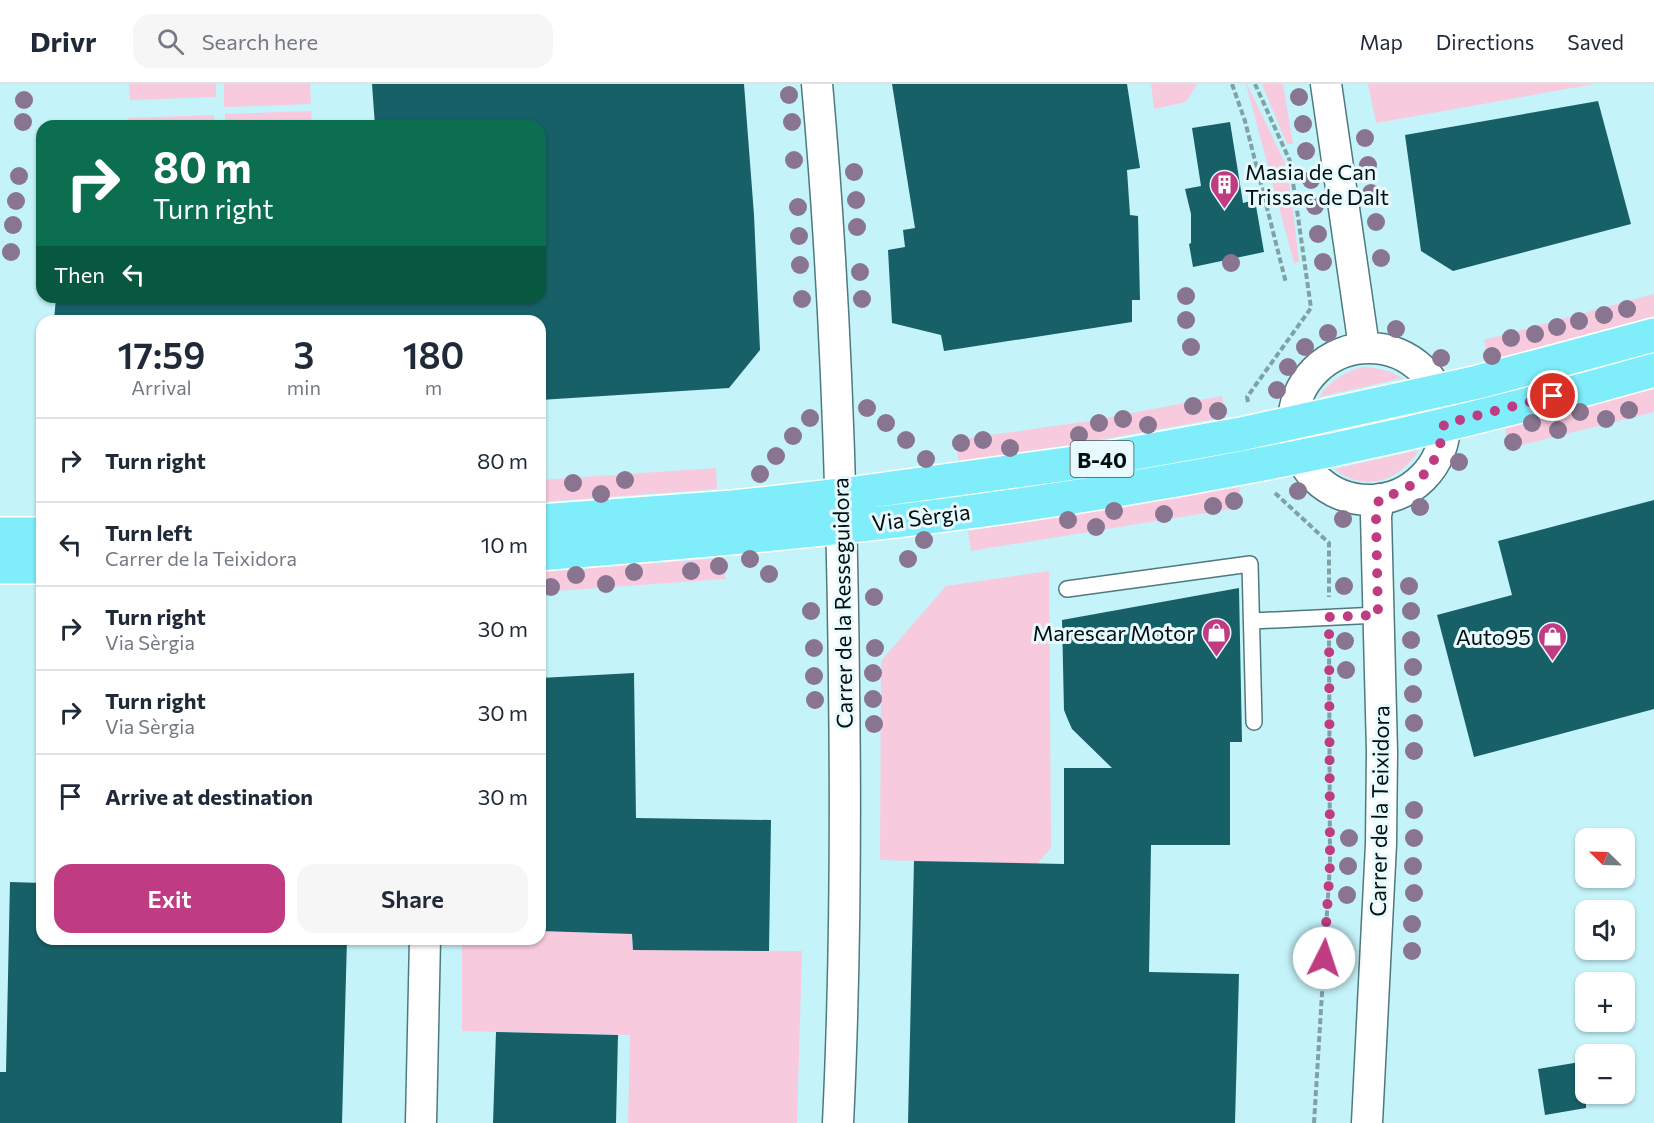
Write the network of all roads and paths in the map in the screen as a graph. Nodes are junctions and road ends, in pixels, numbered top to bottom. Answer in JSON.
{"nodes":[{"id":1,"x":816,"y":84,"type":"edge"},
{"id":2,"x":1232,"y":84,"type":"edge"},
{"id":3,"x":1255,"y":84,"type":"edge"},
{"id":4,"x":1326,"y":84,"type":"edge"},
{"id":5,"x":1291,"y":194,"type":"dead end"},
{"id":6,"x":1276,"y":196,"type":"dead end"},
{"id":7,"x":1286,"y":283,"type":"dead end"},
{"id":8,"x":1654,"y":336,"type":"edge"},
{"id":9,"x":1364,"y":348,"type":"junction"},
{"id":10,"x":1654,"y":369,"type":"edge"},
{"id":11,"x":1438,"y":391,"type":"junction"},
{"id":12,"x":1292,"y":423,"type":"junction"},
{"id":13,"x":1444,"y":424,"type":"junction"},
{"id":14,"x":1255,"y":431,"type":"junction"},
{"id":15,"x":1299,"y":456,"type":"junction"},
{"id":16,"x":1261,"y":464,"type":"junction"},
{"id":17,"x":841,"y":495,"type":"junction"},
{"id":18,"x":1379,"y":499,"type":"junction"},
{"id":19,"x":546,"y":521,"type":"edge"},
{"id":20,"x":842,"y":527,"type":"junction"},
{"id":21,"x":0,"y":534,"type":"edge"},
{"id":22,"x":36,"y":534,"type":"edge"},
{"id":23,"x":546,"y":554,"type":"edge"},
{"id":24,"x":0,"y":567,"type":"edge"},
{"id":25,"x":36,"y":567,"type":"edge"},
{"id":26,"x":1067,"y":589,"type":"dead end"},
{"id":27,"x":1378,"y":615,"type":"junction"},
{"id":28,"x":1329,"y":617,"type":"junction"},
{"id":29,"x":1252,"y":621,"type":"junction"},
{"id":30,"x":1254,"y":722,"type":"dead end"},
{"id":31,"x":425,"y":945,"type":"edge"},
{"id":32,"x":422,"y":1123,"type":"edge"},
{"id":33,"x":838,"y":1123,"type":"edge"},
{"id":34,"x":1314,"y":1123,"type":"edge"},
{"id":35,"x":1367,"y":1123,"type":"edge"}],
"edges":[{"from":1,"to":17,"type":"street","name":"Carrer de la Resseguidora"},
{"from":2,"to":7,"type":"path"},
{"from":3,"to":14,"type":"path"},
{"from":4,"to":9,"type":"street"},
{"from":5,"to":6,"type":"path"},
{"from":8,"to":11,"type":"main road","name":"Via Sèrgia","number":"B-40"},
{"from":9,"to":11,"type":"street"},
{"from":9,"to":12,"type":"street"},
{"from":10,"to":13,"type":"main road","name":"Via Sèrgia","number":"B-40"},
{"from":11,"to":12,"type":"main road","name":"Via Sèrgia","number":"B-40"},
{"from":11,"to":13,"type":"street"},
{"from":12,"to":14,"type":"main road","name":"Via Sèrgia","number":"B-40"},
{"from":12,"to":15,"type":"street"},
{"from":13,"to":15,"type":"main road","name":"Via Sèrgia","number":"B-40"},
{"from":13,"to":18,"type":"street"},
{"from":14,"to":17,"type":"main road","name":"Via Sèrgia","number":"B-40"},
{"from":15,"to":16,"type":"main road","name":"Via Sèrgia","number":"B-40"},
{"from":15,"to":18,"type":"street"},
{"from":16,"to":20,"type":"main road","name":"Via Sèrgia","number":"B-40"},
{"from":16,"to":28,"type":"path"},
{"from":17,"to":19,"type":"main road","name":"Via Sèrgia","number":"B-40"},
{"from":17,"to":20,"type":"street","name":"Carrer de la Resseguidora"},
{"from":18,"to":27,"type":"street","name":"Carrer de la Teixidora"},
{"from":20,"to":23,"type":"main road","name":"Via Sèrgia","number":"B-40"},
{"from":20,"to":33,"type":"street","name":"Carrer de la Resseguidora"},
{"from":21,"to":22,"type":"main road"},
{"from":24,"to":25,"type":"main road"},
{"from":26,"to":29,"type":"lane"},
{"from":27,"to":28,"type":"lane"},
{"from":27,"to":35,"type":"street","name":"Carrer de la Teixidora"},
{"from":28,"to":29,"type":"lane"},
{"from":28,"to":34,"type":"path"},
{"from":29,"to":30,"type":"lane"},
{"from":31,"to":32,"type":"street"}]}
